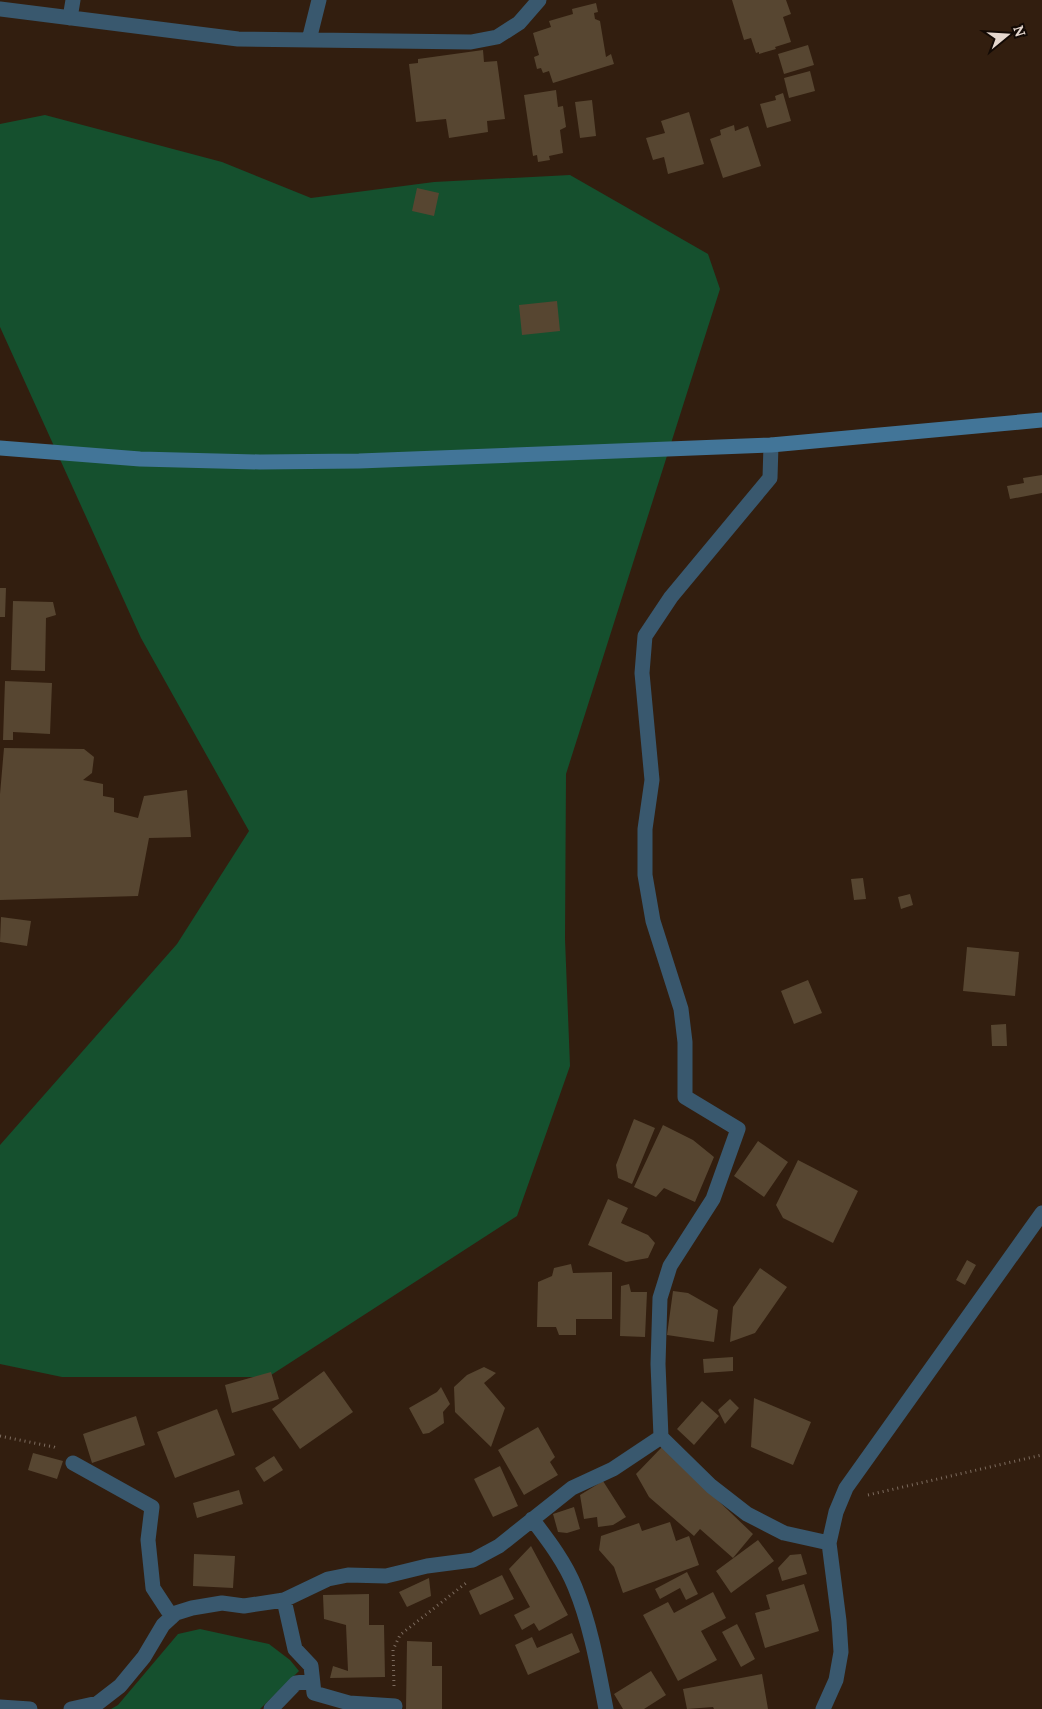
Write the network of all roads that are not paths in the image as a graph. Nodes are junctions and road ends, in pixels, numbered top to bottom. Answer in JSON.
{"nodes":[{"id":1,"x":73,"y":0,"type":"edge"},
{"id":2,"x":319,"y":0,"type":"edge"},
{"id":3,"x":540,"y":0,"type":"edge"},
{"id":4,"x":0,"y":8,"type":"edge"},
{"id":5,"x":70,"y":18,"type":"junction"},
{"id":6,"x":309,"y":40,"type":"junction"},
{"id":7,"x":1042,"y":420,"type":"edge"},
{"id":8,"x":772,"y":445,"type":"junction"},
{"id":9,"x":0,"y":448,"type":"edge"},
{"id":10,"x":1042,"y":1213,"type":"edge"},
{"id":11,"x":661,"y":1436,"type":"junction"},
{"id":12,"x":73,"y":1463,"type":"road end"},
{"id":13,"x":532,"y":1519,"type":"junction"},
{"id":14,"x":829,"y":1544,"type":"junction"},
{"id":15,"x":284,"y":1600,"type":"junction"},
{"id":16,"x":172,"y":1616,"type":"junction"},
{"id":17,"x":312,"y":1681,"type":"junction"},
{"id":18,"x":0,"y":1707,"type":"edge"},
{"id":19,"x":394,"y":1708,"type":"edge"},
{"id":20,"x":30,"y":1709,"type":"edge"},
{"id":21,"x":71,"y":1709,"type":"edge"},
{"id":22,"x":271,"y":1709,"type":"edge"},
{"id":23,"x":606,"y":1709,"type":"edge"},
{"id":24,"x":823,"y":1709,"type":"edge"}],
"edges":[{"from":1,"to":5,"type":"street"},
{"from":2,"to":6,"type":"street"},
{"from":3,"to":6,"type":"street"},
{"from":4,"to":5,"type":"street"},
{"from":5,"to":6,"type":"street"},
{"from":7,"to":8,"type":"street"},
{"from":8,"to":9,"type":"street"},
{"from":8,"to":11,"type":"street"},
{"from":10,"to":14,"type":"street"},
{"from":11,"to":13,"type":"street"},
{"from":11,"to":14,"type":"street"},
{"from":12,"to":16,"type":"street"},
{"from":13,"to":15,"type":"street"},
{"from":13,"to":23,"type":"street"},
{"from":14,"to":24,"type":"street"},
{"from":15,"to":16,"type":"street"},
{"from":15,"to":17,"type":"street"},
{"from":16,"to":21,"type":"street"},
{"from":17,"to":19,"type":"street"},
{"from":17,"to":22,"type":"street"},
{"from":18,"to":20,"type":"street"}]}
